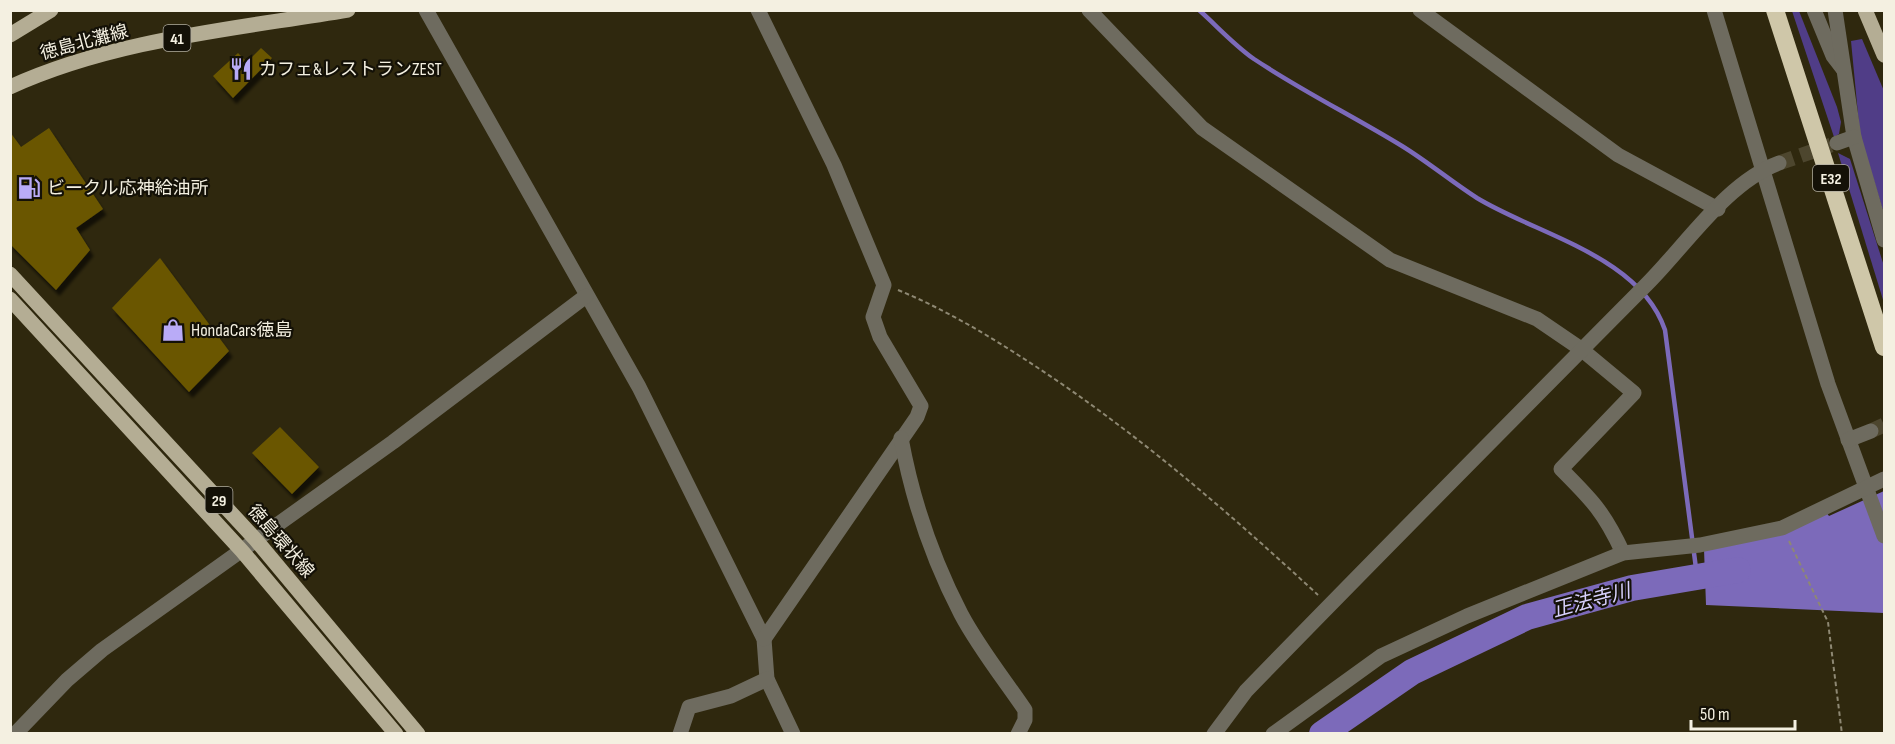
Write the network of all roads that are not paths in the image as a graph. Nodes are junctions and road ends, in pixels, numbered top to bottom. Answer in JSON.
{"nodes":[{"id":1,"x":51,"y":10,"type":"edge"},
{"id":2,"x":348,"y":10,"type":"edge"},
{"id":3,"x":426,"y":10,"type":"edge"},
{"id":4,"x":758,"y":10,"type":"edge"},
{"id":5,"x":1089,"y":10,"type":"edge"},
{"id":6,"x":1420,"y":10,"type":"edge"},
{"id":7,"x":1714,"y":10,"type":"edge"},
{"id":8,"x":1775,"y":10,"type":"edge"},
{"id":9,"x":1814,"y":10,"type":"edge"},
{"id":10,"x":1835,"y":10,"type":"edge"},
{"id":11,"x":1865,"y":10,"type":"edge"},
{"id":12,"x":10,"y":35,"type":"edge"},
{"id":13,"x":1884,"y":55,"type":"edge"},
{"id":14,"x":1845,"y":72,"type":"junction"},
{"id":15,"x":10,"y":87,"type":"edge"},
{"id":16,"x":1854,"y":137,"type":"junction"},
{"id":17,"x":1837,"y":143,"type":"tunnel mouth"},
{"id":18,"x":1779,"y":163,"type":"tunnel mouth"},
{"id":19,"x":1763,"y":169,"type":"junction"},
{"id":20,"x":1718,"y":209,"type":"junction"},
{"id":21,"x":1884,"y":240,"type":"edge"},
{"id":22,"x":10,"y":274,"type":"edge"},
{"id":23,"x":586,"y":297,"type":"junction"},
{"id":24,"x":10,"y":299,"type":"edge"},
{"id":25,"x":1884,"y":347,"type":"edge"},
{"id":26,"x":1581,"y":349,"type":"junction"},
{"id":27,"x":1871,"y":431,"type":"tunnel mouth"},
{"id":28,"x":901,"y":438,"type":"junction"},
{"id":29,"x":1848,"y":440,"type":"junction"},
{"id":30,"x":1884,"y":478,"type":"edge"},
{"id":31,"x":1867,"y":493,"type":"junction"},
{"id":32,"x":1884,"y":536,"type":"edge"},
{"id":33,"x":256,"y":540,"type":"junction"},
{"id":34,"x":242,"y":551,"type":"junction"},
{"id":35,"x":1623,"y":553,"type":"junction"},
{"id":36,"x":764,"y":639,"type":"junction"},
{"id":37,"x":767,"y":679,"type":"junction"},
{"id":38,"x":15,"y":734,"type":"edge"},
{"id":39,"x":396,"y":734,"type":"edge"},
{"id":40,"x":418,"y":734,"type":"edge"},
{"id":41,"x":680,"y":734,"type":"edge"},
{"id":42,"x":793,"y":734,"type":"edge"},
{"id":43,"x":1018,"y":734,"type":"edge"},
{"id":44,"x":1214,"y":734,"type":"edge"},
{"id":45,"x":1273,"y":734,"type":"edge"}],
"edges":[{"from":1,"to":12,"type":"main road","name":"徳島北灘線"},
{"from":2,"to":15,"type":"main road","name":"徳島北灘線","number":"41"},
{"from":3,"to":23,"type":"street"},
{"from":4,"to":28,"type":"street"},
{"from":5,"to":26,"type":"street"},
{"from":6,"to":20,"type":"street"},
{"from":7,"to":19,"type":"street"},
{"from":8,"to":25,"type":"highway","number":"E32"},
{"from":9,"to":14,"type":"street"},
{"from":10,"to":14,"type":"street"},
{"from":11,"to":13,"type":"main road"},
{"from":14,"to":16,"type":"street"},
{"from":16,"to":17,"type":"street"},
{"from":16,"to":21,"type":"street"},
{"from":18,"to":19,"type":"street"},
{"from":19,"to":20,"type":"street"},
{"from":19,"to":29,"type":"street"},
{"from":20,"to":26,"type":"street"},
{"from":22,"to":33,"type":"main road","name":"徳島環状線","number":"29"},
{"from":23,"to":33,"type":"street"},
{"from":23,"to":36,"type":"street"},
{"from":24,"to":34,"type":"main road","name":"徳島環状線","number":"29"},
{"from":26,"to":35,"type":"street"},
{"from":26,"to":44,"type":"street"},
{"from":27,"to":29,"type":"street"},
{"from":28,"to":36,"type":"street"},
{"from":28,"to":43,"type":"street"},
{"from":29,"to":31,"type":"street"},
{"from":30,"to":31,"type":"street"},
{"from":31,"to":32,"type":"street"},
{"from":31,"to":35,"type":"street"},
{"from":33,"to":34,"type":"street"},
{"from":33,"to":40,"type":"main road","name":"徳島環状線","number":"29"},
{"from":34,"to":38,"type":"street"},
{"from":34,"to":39,"type":"main road","name":"徳島環状線","number":"29"},
{"from":35,"to":45,"type":"street"},
{"from":36,"to":37,"type":"street"},
{"from":37,"to":41,"type":"street"},
{"from":37,"to":42,"type":"street"}]}
